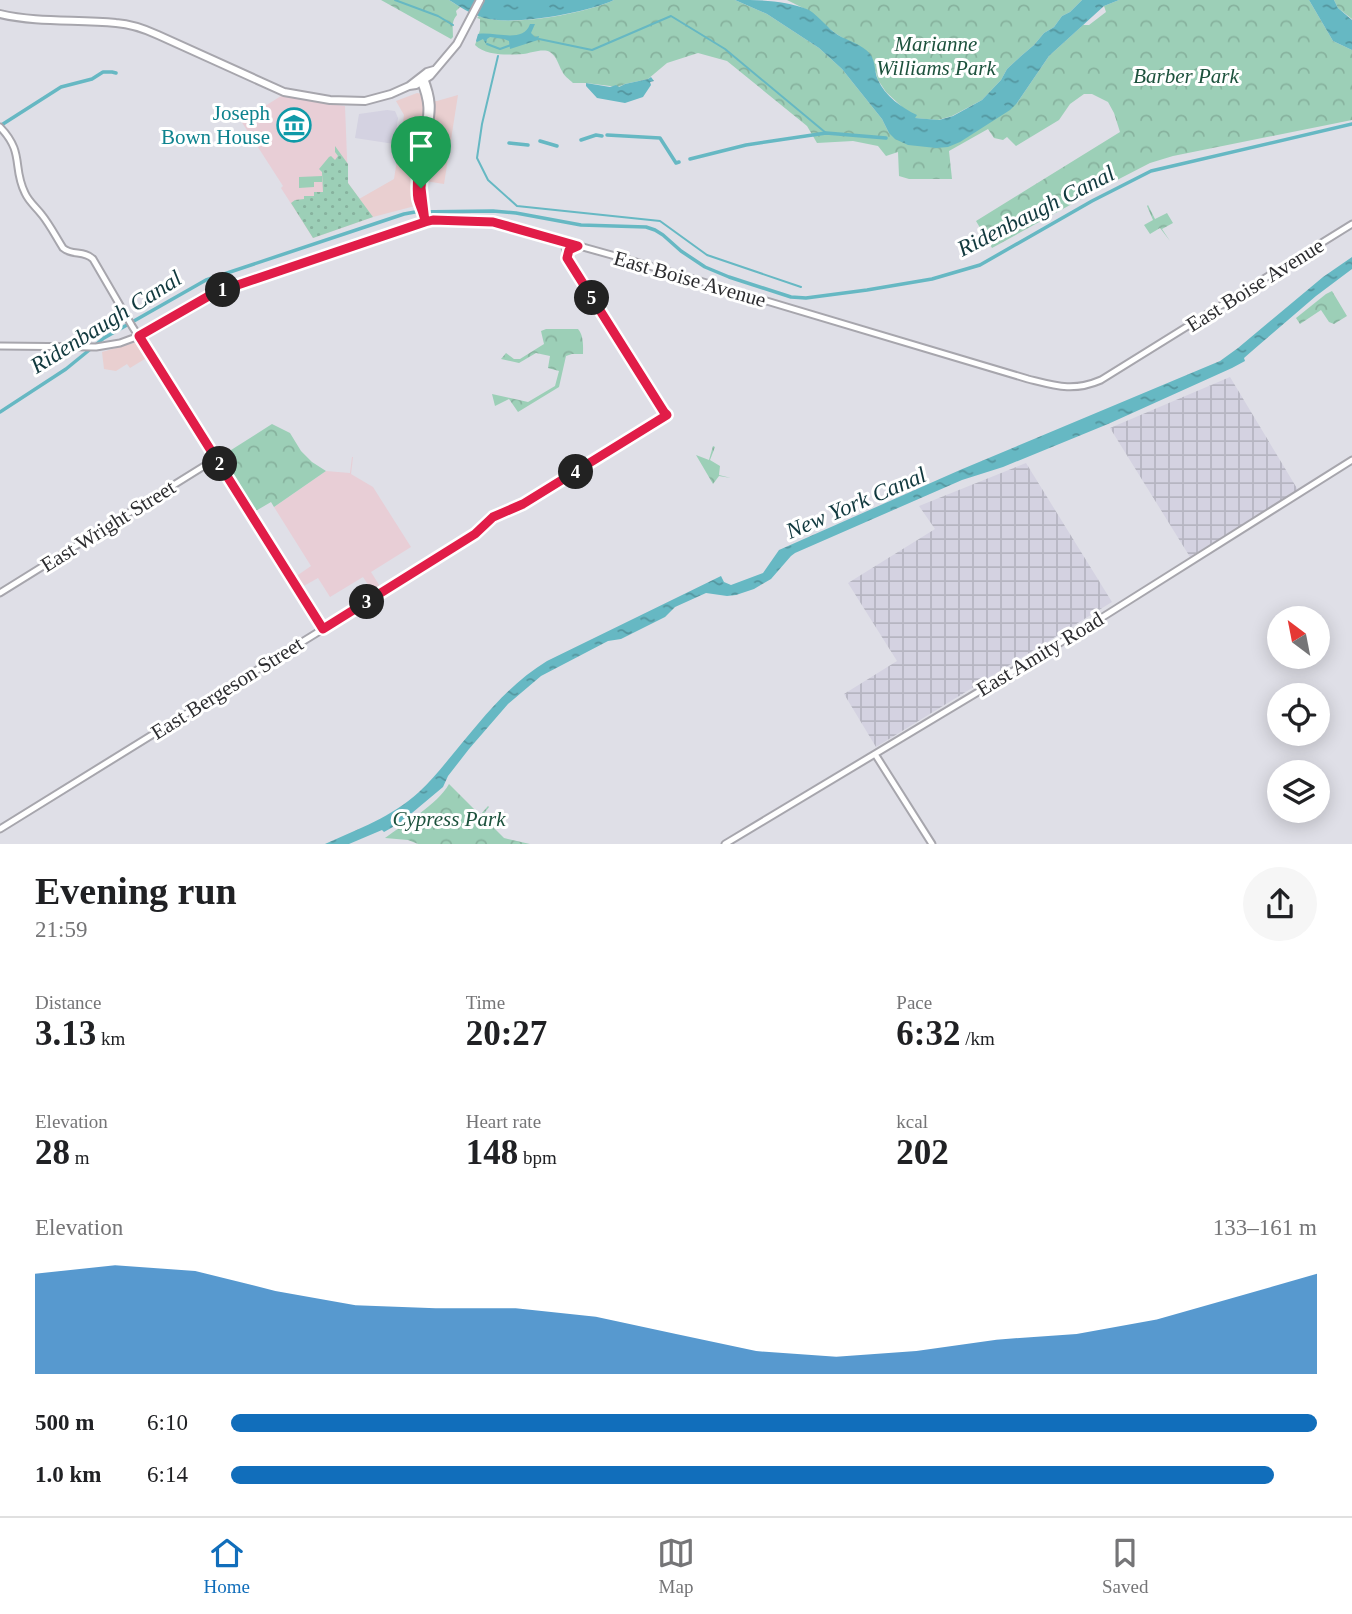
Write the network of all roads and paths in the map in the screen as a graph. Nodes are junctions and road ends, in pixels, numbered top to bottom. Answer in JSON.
{"nodes":[{"id":1,"x":480,"y":0,"type":"edge"},
{"id":2,"x":0,"y":15,"type":"edge"},
{"id":3,"x":421,"y":79,"type":"junction"},
{"id":4,"x":0,"y":127,"type":"edge"},
{"id":5,"x":424,"y":218,"type":"junction"},
{"id":6,"x":1352,"y":224,"type":"edge"},
{"id":7,"x":564,"y":242,"type":"junction"},
{"id":8,"x":578,"y":246,"type":"junction"},
{"id":9,"x":567,"y":258,"type":"junction"},
{"id":10,"x":139,"y":336,"type":"junction"},
{"id":11,"x":0,"y":346,"type":"edge"},
{"id":12,"x":217,"y":458,"type":"junction"},
{"id":13,"x":1352,"y":460,"type":"edge"},
{"id":14,"x":0,"y":593,"type":"edge"},
{"id":15,"x":323,"y":629,"type":"junction"},
{"id":16,"x":875,"y":754,"type":"junction"},
{"id":17,"x":0,"y":829,"type":"edge"},
{"id":18,"x":725,"y":844,"type":"edge"},
{"id":19,"x":932,"y":844,"type":"edge"}],
"edges":[{"from":1,"to":3,"type":"main road"},
{"from":2,"to":3,"type":"main road"},
{"from":3,"to":5,"type":"street"},
{"from":4,"to":10,"type":"street"},
{"from":5,"to":7,"type":"street","name":"East Boise Avenue"},
{"from":5,"to":10,"type":"street","name":"East Boise Avenue"},
{"from":6,"to":8,"type":"street","name":"East Boise Avenue"},
{"from":7,"to":8,"type":"street","name":"East Boise Avenue"},
{"from":7,"to":9,"type":"street"},
{"from":8,"to":9,"type":"street"},
{"from":9,"to":15,"type":"street","name":"East Bergeson Street"},
{"from":10,"to":11,"type":"street","name":"East Boise Avenue"},
{"from":10,"to":12,"type":"street"},
{"from":12,"to":14,"type":"street","name":"East Wright Street"},
{"from":12,"to":15,"type":"street"},
{"from":13,"to":16,"type":"street","name":"East Amity Road"},
{"from":15,"to":17,"type":"street","name":"East Bergeson Street"},
{"from":16,"to":18,"type":"street","name":"East Amity Road"},
{"from":16,"to":19,"type":"street"}]}
